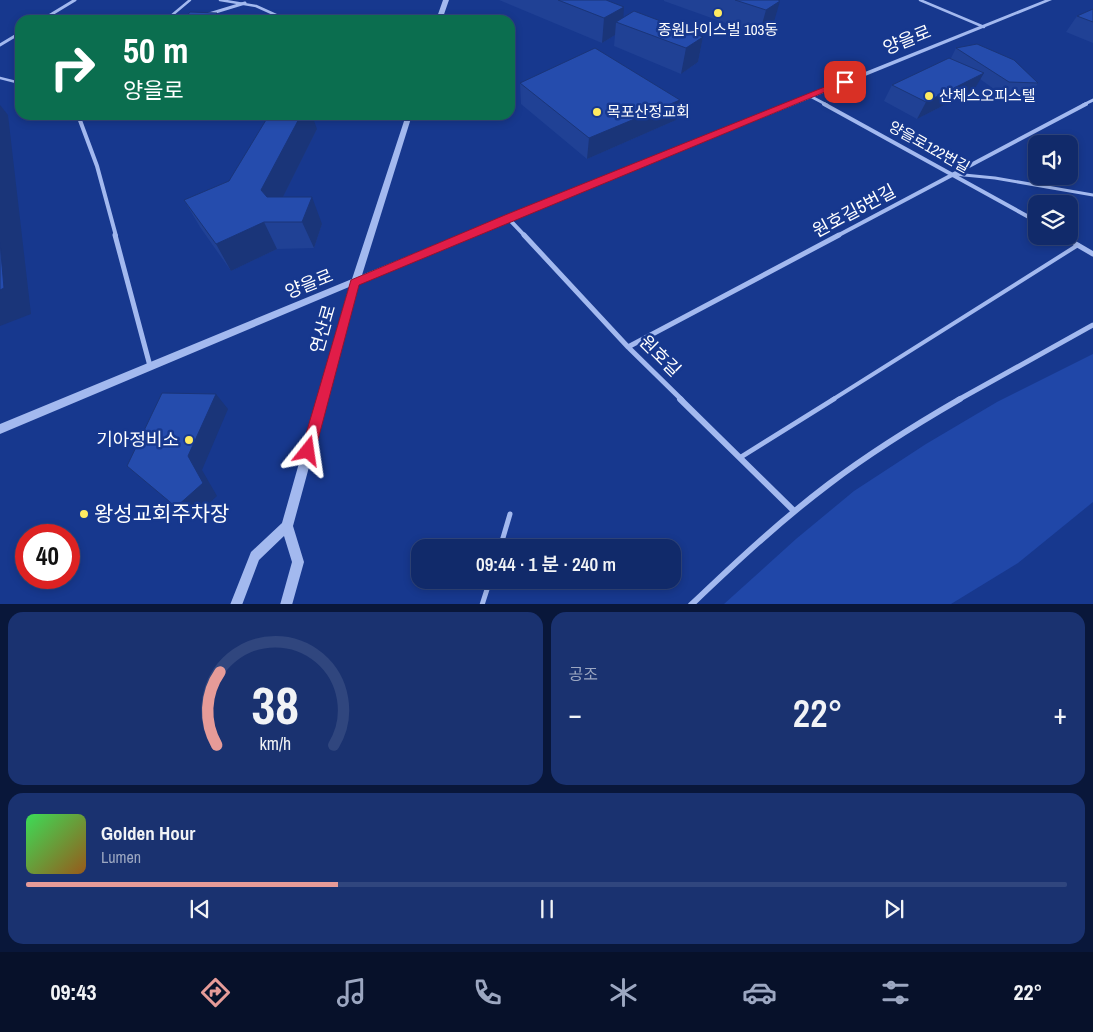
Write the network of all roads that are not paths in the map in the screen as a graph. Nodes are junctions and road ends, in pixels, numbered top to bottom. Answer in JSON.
{"nodes":[{"id":1,"x":75,"y":0,"type":"edge"},
{"id":2,"x":190,"y":0,"type":"edge"},
{"id":3,"x":220,"y":0,"type":"edge"},
{"id":4,"x":446,"y":0,"type":"edge"},
{"id":5,"x":920,"y":0,"type":"edge"},
{"id":6,"x":1049,"y":0,"type":"edge"},
{"id":7,"x":245,"y":3,"type":"junction"},
{"id":8,"x":51,"y":15,"type":"edge"},
{"id":9,"x":173,"y":15,"type":"edge"},
{"id":10,"x":206,"y":15,"type":"edge"},
{"id":11,"x":275,"y":15,"type":"edge"},
{"id":12,"x":442,"y":15,"type":"edge"},
{"id":13,"x":984,"y":27,"type":"junction"},
{"id":14,"x":15,"y":36,"type":"edge"},
{"id":15,"x":0,"y":45,"type":"edge"},
{"id":16,"x":0,"y":78,"type":"edge"},
{"id":17,"x":15,"y":82,"type":"edge"},
{"id":18,"x":810,"y":96,"type":"junction"},
{"id":19,"x":1093,"y":100,"type":"edge"},
{"id":20,"x":80,"y":120,"type":"edge"},
{"id":21,"x":407,"y":120,"type":"edge"},
{"id":22,"x":953,"y":174,"type":"junction"},
{"id":23,"x":1093,"y":195,"type":"edge"},
{"id":24,"x":1028,"y":216,"type":"edge"},
{"id":25,"x":508,"y":218,"type":"junction"},
{"id":26,"x":1078,"y":245,"type":"joint"},
{"id":27,"x":1093,"y":254,"type":"edge"},
{"id":28,"x":355,"y":283,"type":"junction"},
{"id":29,"x":1093,"y":325,"type":"edge"},
{"id":30,"x":628,"y":347,"type":"junction"},
{"id":31,"x":150,"y":366,"type":"junction"},
{"id":32,"x":0,"y":429,"type":"edge"},
{"id":33,"x":740,"y":457,"type":"junction"},
{"id":34,"x":794,"y":511,"type":"junction"},
{"id":35,"x":510,"y":514,"type":"dead end"},
{"id":36,"x":287,"y":526,"type":"junction"},
{"id":37,"x":503,"y":539,"type":"edge"},
{"id":38,"x":487,"y":589,"type":"edge"},
{"id":39,"x":236,"y":604,"type":"edge"},
{"id":40,"x":286,"y":604,"type":"edge"},
{"id":41,"x":482,"y":604,"type":"edge"},
{"id":42,"x":691,"y":604,"type":"edge"}],
"edges":[{"from":1,"to":8,"type":"street"},
{"from":2,"to":9,"type":"lane"},
{"from":3,"to":7,"type":"lane"},
{"from":4,"to":12,"type":"street"},
{"from":5,"to":13,"type":"lane"},
{"from":6,"to":13,"type":"street","name":"양을로"},
{"from":7,"to":10,"type":"street"},
{"from":7,"to":11,"type":"lane"},
{"from":13,"to":18,"type":"street","name":"양을로"},
{"from":14,"to":15,"type":"street"},
{"from":16,"to":17,"type":"lane"},
{"from":18,"to":22,"type":"street","name":"양을로122번길"},
{"from":18,"to":25,"type":"street","name":"양을로"},
{"from":19,"to":22,"type":"street","name":"원호길5번길"},
{"from":20,"to":31,"type":"street"},
{"from":21,"to":28,"type":"street","name":"연산로"},
{"from":22,"to":23,"type":"lane"},
{"from":22,"to":24,"type":"street","name":"양을로122번길"},
{"from":22,"to":30,"type":"street","name":"원호길5번길"},
{"from":25,"to":28,"type":"street","name":"양을로"},
{"from":25,"to":30,"type":"street","name":"원호길"},
{"from":26,"to":27,"type":"street"},
{"from":26,"to":33,"type":"lane"},
{"from":28,"to":31,"type":"street","name":"양을로"},
{"from":28,"to":36,"type":"street","name":"연산로"},
{"from":29,"to":34,"type":"street"},
{"from":30,"to":33,"type":"street","name":"원호길"},
{"from":31,"to":32,"type":"street","name":"양을로"},
{"from":33,"to":34,"type":"street","name":"원호길"},
{"from":34,"to":42,"type":"street"},
{"from":35,"to":37,"type":"lane"},
{"from":36,"to":39,"type":"street"},
{"from":36,"to":40,"type":"street"},
{"from":38,"to":41,"type":"lane"}]}
